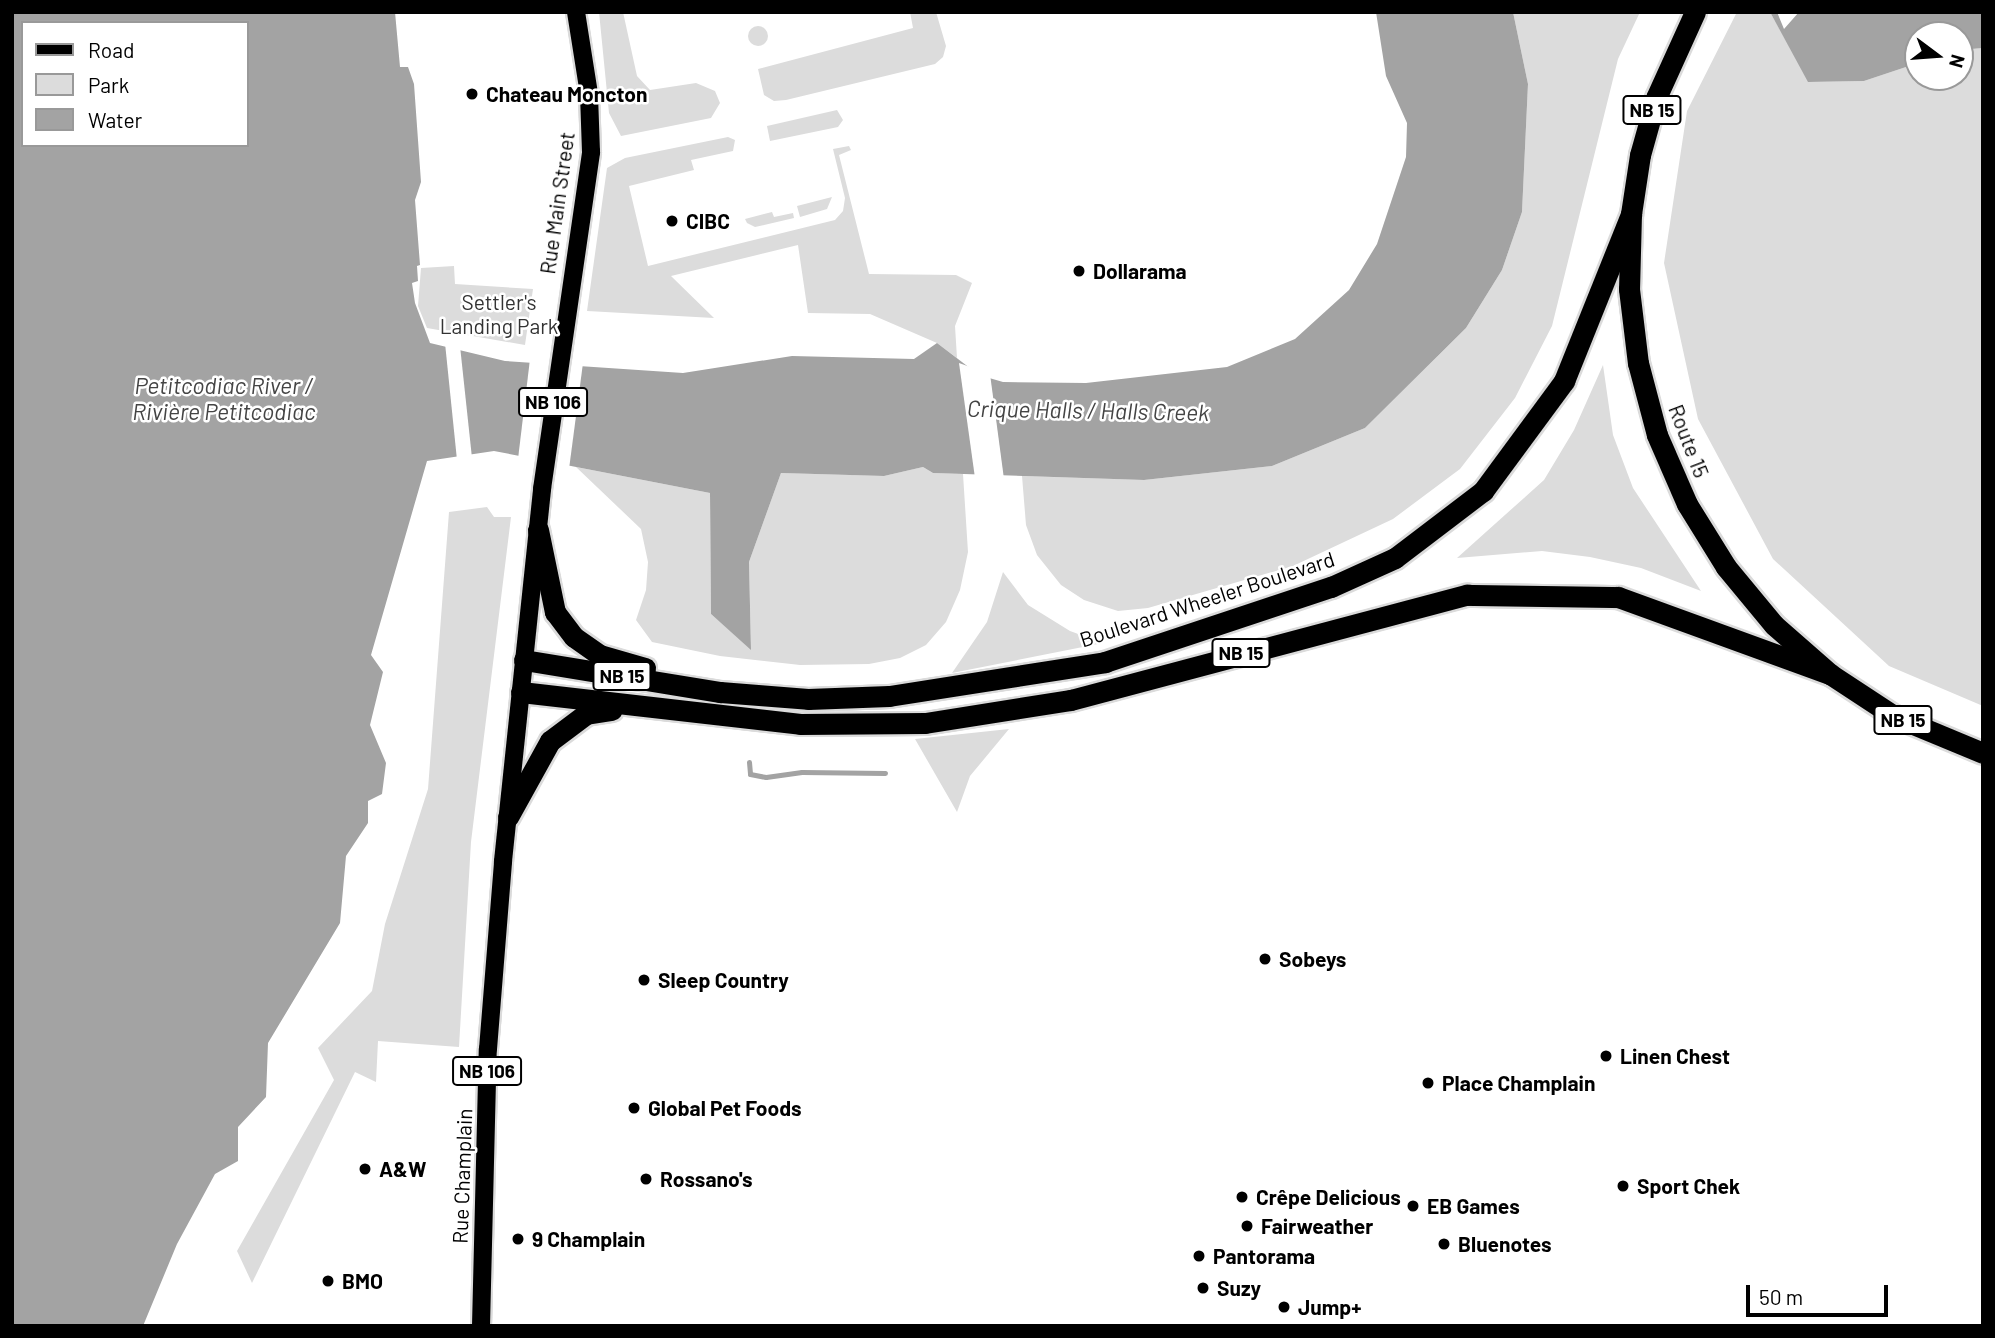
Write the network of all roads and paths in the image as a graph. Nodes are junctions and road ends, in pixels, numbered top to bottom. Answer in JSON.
{"nodes":[{"id":1,"x":576,"y":12,"type":"edge"},
{"id":2,"x":1695,"y":12,"type":"edge"},
{"id":3,"x":1631,"y":214,"type":"junction"},
{"id":4,"x":538,"y":530,"type":"junction"},
{"id":5,"x":524,"y":660,"type":"junction"},
{"id":6,"x":1830,"y":674,"type":"junction"},
{"id":7,"x":521,"y":692,"type":"junction"},
{"id":8,"x":720,"y":692,"type":"junction"},
{"id":9,"x":639,"y":705,"type":"junction"},
{"id":10,"x":1983,"y":753,"type":"edge"},
{"id":11,"x":508,"y":817,"type":"junction"},
{"id":12,"x":481,"y":1326,"type":"edge"}],
"edges":[{"from":1,"to":4,"type":"main road","name":"Rue Main Street","number":"NB 106"},
{"from":2,"to":3,"type":"highway","name":"Route 15","number":"NB 15"},
{"from":3,"to":6,"type":"highway","name":"Route 15","number":"NB 15"},
{"from":3,"to":8,"type":"highway","name":"Boulevard Wheeler Boulevard","number":"NB 15"},
{"from":4,"to":5,"type":"main road","name":"Rue Main Street","number":"NB 106"},
{"from":4,"to":8,"type":"highway"},
{"from":5,"to":7,"type":"main road","name":"Rue Main Street","number":"NB 106"},
{"from":5,"to":8,"type":"highway","name":"Boulevard Wheeler Boulevard","number":"NB 15"},
{"from":6,"to":9,"type":"highway","number":"NB 15"},
{"from":6,"to":10,"type":"highway","name":"Route 15","number":"NB 15"},
{"from":7,"to":9,"type":"highway","number":"NB 15"},
{"from":7,"to":11,"type":"main road","number":"NB 106"},
{"from":9,"to":11,"type":"highway"},
{"from":11,"to":12,"type":"main road","name":"Rue Champlain","number":"NB 106"}]}
